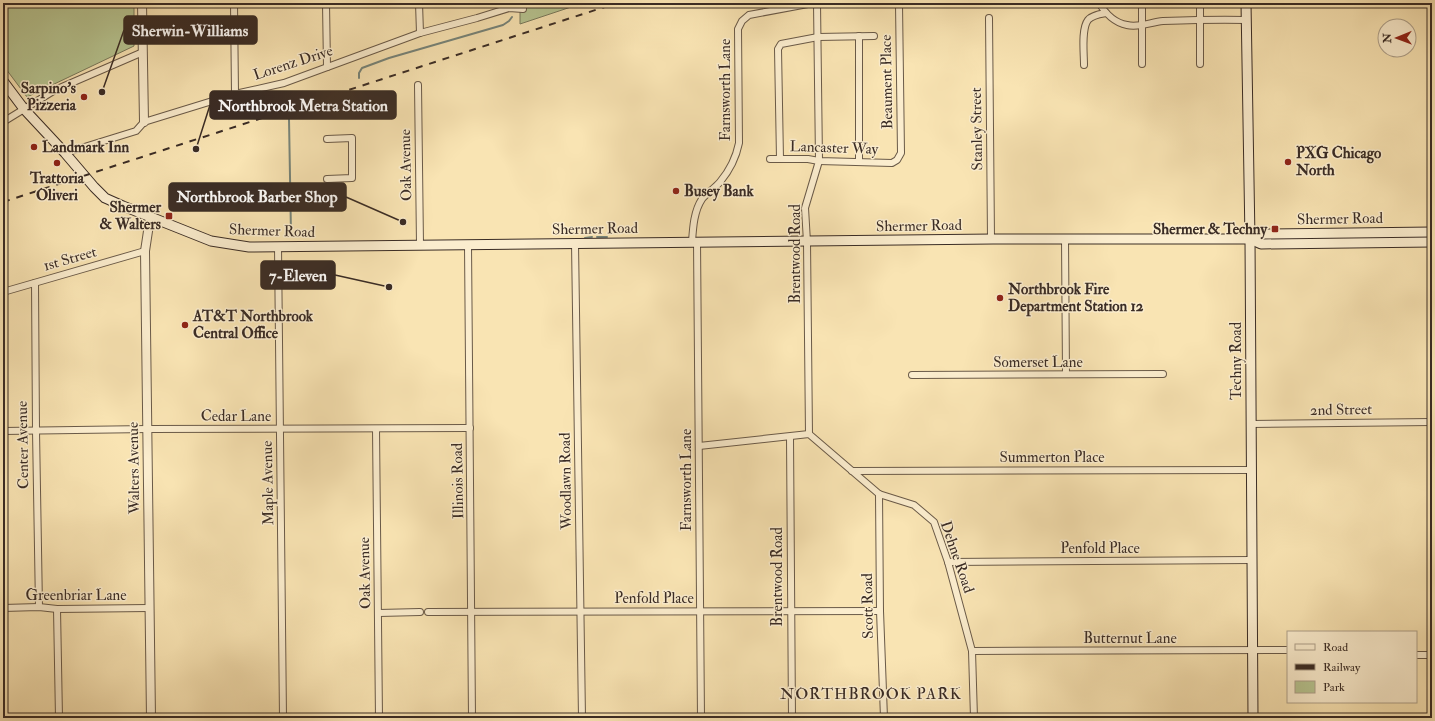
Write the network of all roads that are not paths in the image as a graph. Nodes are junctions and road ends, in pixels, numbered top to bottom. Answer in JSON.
{"nodes":[{"id":1,"x":142,"y":3,"type":"edge"},
{"id":2,"x":234,"y":3,"type":"edge"},
{"id":3,"x":326,"y":3,"type":"edge"},
{"id":4,"x":419,"y":3,"type":"edge"},
{"id":5,"x":813,"y":3,"type":"edge"},
{"id":6,"x":817,"y":3,"type":"edge"},
{"id":7,"x":898,"y":3,"type":"edge"},
{"id":8,"x":1099,"y":3,"type":"edge"},
{"id":9,"x":1142,"y":3,"type":"edge"},
{"id":10,"x":1200,"y":3,"type":"edge"},
{"id":11,"x":1246,"y":3,"type":"edge"},
{"id":12,"x":509,"y":6,"type":"edge"},
{"id":13,"x":523,"y":9,"type":"dead end"},
{"id":14,"x":1106,"y":13,"type":"junction"},
{"id":15,"x":989,"y":18,"type":"dead end"},
{"id":16,"x":1200,"y":20,"type":"junction"},
{"id":17,"x":1246,"y":20,"type":"junction"},
{"id":18,"x":1142,"y":25,"type":"junction"},
{"id":19,"x":420,"y":33,"type":"junction"},
{"id":20,"x":859,"y":36,"type":"junction"},
{"id":21,"x":874,"y":36,"type":"dead end"},
{"id":22,"x":818,"y":37,"type":"junction"},
{"id":23,"x":143,"y":52,"type":"junction"},
{"id":24,"x":1142,"y":64,"type":"dead end"},
{"id":25,"x":1200,"y":64,"type":"dead end"},
{"id":26,"x":1084,"y":65,"type":"dead end"},
{"id":27,"x":327,"y":67,"type":"junction"},
{"id":28,"x":3,"y":81,"type":"edge"},
{"id":29,"x":418,"y":85,"type":"dead end"},
{"id":30,"x":235,"y":94,"type":"junction"},
{"id":31,"x":24,"y":109,"type":"junction"},
{"id":32,"x":3,"y":122,"type":"edge"},
{"id":33,"x":144,"y":122,"type":"junction"},
{"id":34,"x":327,"y":138,"type":"dead end"},
{"id":35,"x":65,"y":153,"type":"junction"},
{"id":36,"x":770,"y":159,"type":"dead end"},
{"id":37,"x":780,"y":159,"type":"junction"},
{"id":38,"x":897,"y":160,"type":"joint"},
{"id":39,"x":819,"y":161,"type":"junction"},
{"id":40,"x":859,"y":162,"type":"junction"},
{"id":41,"x":327,"y":179,"type":"dead end"},
{"id":42,"x":150,"y":218,"type":"junction"},
{"id":43,"x":1432,"y":232,"type":"edge"},
{"id":44,"x":991,"y":239,"type":"junction"},
{"id":45,"x":1065,"y":239,"type":"junction"},
{"id":46,"x":1250,"y":239,"type":"junction"},
{"id":47,"x":694,"y":241,"type":"junction"},
{"id":48,"x":807,"y":242,"type":"junction"},
{"id":49,"x":1432,"y":242,"type":"edge"},
{"id":50,"x":575,"y":243,"type":"junction"},
{"id":51,"x":468,"y":245,"type":"junction"},
{"id":52,"x":420,"y":246,"type":"junction"},
{"id":53,"x":278,"y":247,"type":"junction"},
{"id":54,"x":145,"y":251,"type":"junction"},
{"id":55,"x":35,"y":283,"type":"junction"},
{"id":56,"x":3,"y":292,"type":"edge"},
{"id":57,"x":1066,"y":374,"type":"junction"},
{"id":58,"x":1163,"y":374,"type":"dead end"},
{"id":59,"x":912,"y":375,"type":"dead end"},
{"id":60,"x":1432,"y":422,"type":"edge"},
{"id":61,"x":1251,"y":424,"type":"junction"},
{"id":62,"x":470,"y":428,"type":"junction"},
{"id":63,"x":148,"y":429,"type":"junction"},
{"id":64,"x":280,"y":429,"type":"junction"},
{"id":65,"x":376,"y":429,"type":"junction"},
{"id":66,"x":3,"y":431,"type":"edge"},
{"id":67,"x":36,"y":431,"type":"junction"},
{"id":68,"x":809,"y":434,"type":"junction"},
{"id":69,"x":790,"y":437,"type":"junction"},
{"id":70,"x":699,"y":446,"type":"junction"},
{"id":71,"x":1251,"y":470,"type":"junction"},
{"id":72,"x":852,"y":471,"type":"junction"},
{"id":73,"x":880,"y":494,"type":"junction"},
{"id":74,"x":1252,"y":560,"type":"junction"},
{"id":75,"x":948,"y":562,"type":"junction"},
{"id":76,"x":39,"y":607,"type":"junction"},
{"id":77,"x":3,"y":608,"type":"edge"},
{"id":78,"x":149,"y":608,"type":"junction"},
{"id":79,"x":57,"y":609,"type":"junction"},
{"id":80,"x":581,"y":611,"type":"junction"},
{"id":81,"x":700,"y":611,"type":"junction"},
{"id":82,"x":791,"y":611,"type":"junction"},
{"id":83,"x":880,"y":611,"type":"junction"},
{"id":84,"x":420,"y":612,"type":"dead end"},
{"id":85,"x":428,"y":612,"type":"dead end"},
{"id":86,"x":472,"y":612,"type":"junction"},
{"id":87,"x":379,"y":613,"type":"junction"},
{"id":88,"x":1287,"y":650,"type":"edge"},
{"id":89,"x":972,"y":651,"type":"junction"},
{"id":90,"x":1253,"y":651,"type":"junction"},
{"id":91,"x":1417,"y":655,"type":"edge"},
{"id":92,"x":1432,"y":655,"type":"edge"},
{"id":93,"x":60,"y":718,"type":"edge"},
{"id":94,"x":151,"y":718,"type":"edge"},
{"id":95,"x":283,"y":718,"type":"edge"},
{"id":96,"x":379,"y":718,"type":"edge"},
{"id":97,"x":472,"y":718,"type":"edge"},
{"id":98,"x":582,"y":718,"type":"edge"},
{"id":99,"x":701,"y":718,"type":"edge"},
{"id":100,"x":792,"y":718,"type":"edge"},
{"id":101,"x":884,"y":718,"type":"edge"},
{"id":102,"x":974,"y":718,"type":"edge"},
{"id":103,"x":1253,"y":718,"type":"edge"}],
"edges":[{"from":1,"to":23,"type":"street"},
{"from":2,"to":30,"type":"street"},
{"from":3,"to":27,"type":"street"},
{"from":4,"to":19,"type":"street"},
{"from":5,"to":47,"type":"street","name":"Farnsworth Lane"},
{"from":6,"to":22,"type":"street","name":"Brentwood Road"},
{"from":7,"to":38,"type":"street","name":"Beaument Place"},
{"from":8,"to":14,"type":"street"},
{"from":9,"to":18,"type":"street"},
{"from":10,"to":16,"type":"street"},
{"from":11,"to":17,"type":"main road","name":"Techny Road"},
{"from":12,"to":13,"type":"street"},
{"from":12,"to":19,"type":"street","name":"Lorenz Drive"},
{"from":14,"to":18,"type":"street"},
{"from":14,"to":26,"type":"street"},
{"from":15,"to":44,"type":"street","name":"Stanley Street"},
{"from":16,"to":17,"type":"street"},
{"from":16,"to":18,"type":"street"},
{"from":16,"to":25,"type":"street"},
{"from":17,"to":46,"type":"main road","name":"Techny Road"},
{"from":18,"to":24,"type":"street"},
{"from":19,"to":27,"type":"street","name":"Lorenz Drive"},
{"from":20,"to":21,"type":"street"},
{"from":20,"to":22,"type":"street"},
{"from":20,"to":40,"type":"street"},
{"from":22,"to":37,"type":"street"},
{"from":22,"to":39,"type":"street","name":"Brentwood Road"},
{"from":23,"to":31,"type":"street"},
{"from":23,"to":33,"type":"street"},
{"from":27,"to":30,"type":"street","name":"Lorenz Drive"},
{"from":28,"to":31,"type":"main road","name":"Shermer Road"},
{"from":29,"to":52,"type":"street","name":"Oak Avenue"},
{"from":30,"to":33,"type":"street","name":"Lorenz Drive"},
{"from":31,"to":32,"type":"street"},
{"from":31,"to":35,"type":"main road","name":"Shermer Road"},
{"from":33,"to":35,"type":"street","name":"Lorenz Drive"},
{"from":34,"to":41,"type":"street"},
{"from":35,"to":42,"type":"main road","name":"Shermer Road"},
{"from":36,"to":37,"type":"street","name":"Lancaster Way"},
{"from":37,"to":39,"type":"street","name":"Lancaster Way"},
{"from":38,"to":40,"type":"street","name":"Lancaster Way"},
{"from":39,"to":40,"type":"street","name":"Lancaster Way"},
{"from":39,"to":48,"type":"street","name":"Brentwood Road"},
{"from":42,"to":53,"type":"main road","name":"Shermer Road"},
{"from":42,"to":54,"type":"street","name":"Walters Avenue"},
{"from":43,"to":46,"type":"main road","name":"Shermer Road"},
{"from":44,"to":45,"type":"main road","name":"Shermer Road"},
{"from":44,"to":48,"type":"main road","name":"Shermer Road"},
{"from":45,"to":46,"type":"main road","name":"Shermer Road"},
{"from":45,"to":57,"type":"street"},
{"from":46,"to":49,"type":"main road","name":"Shermer Road"},
{"from":46,"to":61,"type":"main road","name":"Techny Road"},
{"from":47,"to":48,"type":"main road","name":"Shermer Road"},
{"from":47,"to":50,"type":"main road","name":"Shermer Road"},
{"from":47,"to":70,"type":"street","name":"Farnsworth Lane"},
{"from":48,"to":68,"type":"street","name":"Brentwood Road"},
{"from":50,"to":51,"type":"main road","name":"Shermer Road"},
{"from":50,"to":80,"type":"street","name":"Woodlawn Road"},
{"from":51,"to":52,"type":"main road","name":"Shermer Road"},
{"from":51,"to":62,"type":"street","name":"Illinois Road"},
{"from":52,"to":53,"type":"main road","name":"Shermer Road"},
{"from":53,"to":64,"type":"street","name":"Maple Avenue"},
{"from":54,"to":55,"type":"street","name":"1st Street"},
{"from":54,"to":63,"type":"street","name":"Walters Avenue"},
{"from":55,"to":56,"type":"street","name":"1st Street"},
{"from":55,"to":67,"type":"street","name":"Center Avenue"},
{"from":57,"to":58,"type":"street","name":"Somerset Lane"},
{"from":57,"to":59,"type":"street","name":"Somerset Lane"},
{"from":60,"to":61,"type":"street","name":"2nd Street"},
{"from":61,"to":71,"type":"main road","name":"Techny Road"},
{"from":62,"to":65,"type":"street","name":"Cedar Lane"},
{"from":62,"to":86,"type":"street","name":"Illinois Road"},
{"from":63,"to":64,"type":"street","name":"Cedar Lane"},
{"from":63,"to":67,"type":"street","name":"Cedar Lane"},
{"from":63,"to":78,"type":"street","name":"Walters Avenue"},
{"from":64,"to":65,"type":"street","name":"Cedar Lane"},
{"from":64,"to":95,"type":"street","name":"Maple Avenue"},
{"from":65,"to":87,"type":"street","name":"Oak Avenue"},
{"from":66,"to":67,"type":"street","name":"Cedar Lane"},
{"from":67,"to":76,"type":"street","name":"Center Avenue"},
{"from":68,"to":69,"type":"street"},
{"from":68,"to":72,"type":"street","name":"Dehne Road"},
{"from":69,"to":70,"type":"street"},
{"from":69,"to":82,"type":"street","name":"Brentwood Road"},
{"from":70,"to":81,"type":"street","name":"Farnsworth Lane"},
{"from":71,"to":72,"type":"street","name":"Summerton Place"},
{"from":71,"to":74,"type":"main road","name":"Techny Road"},
{"from":72,"to":73,"type":"street","name":"Dehne Road"},
{"from":73,"to":75,"type":"street","name":"Dehne Road"},
{"from":73,"to":83,"type":"street","name":"Scott Road"},
{"from":74,"to":75,"type":"street","name":"Penfold Place"},
{"from":74,"to":90,"type":"main road","name":"Techny Road"},
{"from":75,"to":89,"type":"street","name":"Dehne Road"},
{"from":76,"to":77,"type":"street","name":"Greenbriar Lane"},
{"from":76,"to":79,"type":"street","name":"Greenbriar Lane"},
{"from":78,"to":79,"type":"street","name":"Greenbriar Lane"},
{"from":78,"to":94,"type":"street","name":"Walters Avenue"},
{"from":79,"to":93,"type":"street"},
{"from":80,"to":81,"type":"street","name":"Penfold Place"},
{"from":80,"to":86,"type":"street","name":"Penfold Place"},
{"from":80,"to":98,"type":"street","name":"Woodlawn Road"},
{"from":81,"to":82,"type":"street","name":"Penfold Place"},
{"from":81,"to":99,"type":"street","name":"Farnsworth Lane"},
{"from":82,"to":83,"type":"street","name":"Penfold Place"},
{"from":82,"to":100,"type":"street","name":"Brentwood Road"},
{"from":83,"to":101,"type":"street","name":"Scott Road"},
{"from":84,"to":87,"type":"street"},
{"from":85,"to":86,"type":"street","name":"Penfold Place"},
{"from":86,"to":97,"type":"street","name":"Illinois Road"},
{"from":87,"to":96,"type":"street","name":"Oak Avenue"},
{"from":88,"to":90,"type":"street","name":"Butternut Lane"},
{"from":89,"to":90,"type":"street","name":"Butternut Lane"},
{"from":89,"to":102,"type":"street","name":"Dehne Road"},
{"from":90,"to":103,"type":"main road","name":"Techny Road"},
{"from":91,"to":92,"type":"street"}]}
